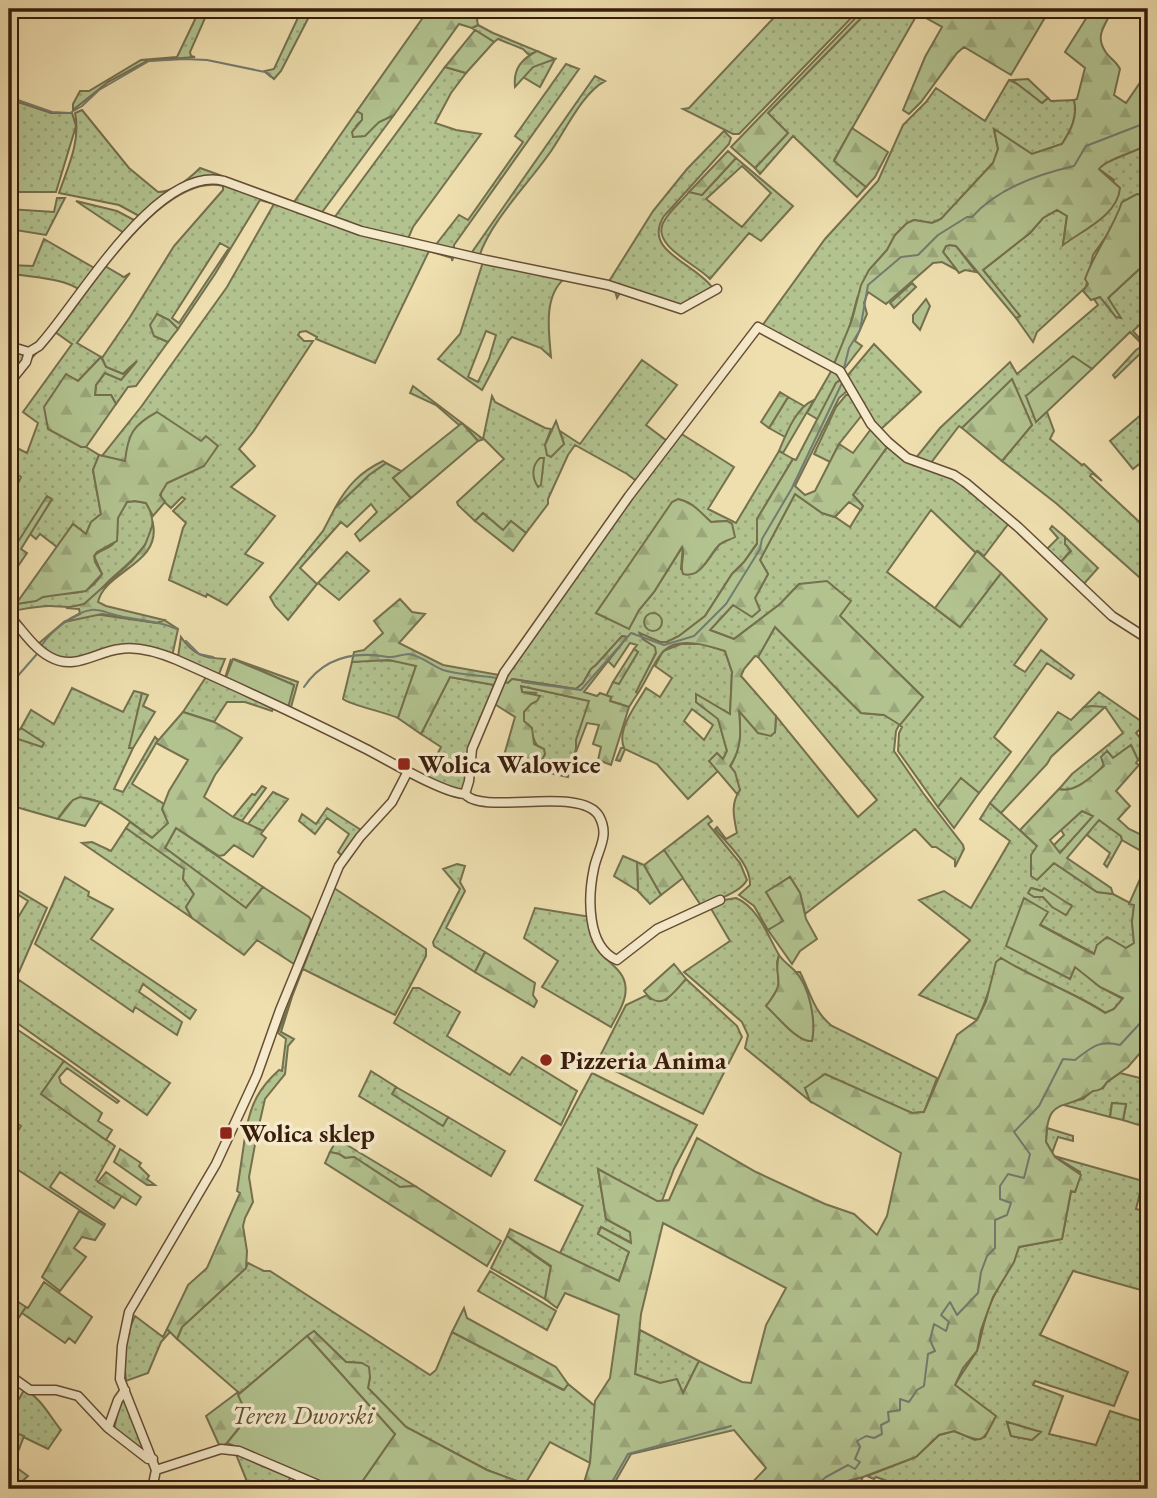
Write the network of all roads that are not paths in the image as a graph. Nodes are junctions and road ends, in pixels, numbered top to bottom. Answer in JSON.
{"nodes":[{"id":1,"x":717,"y":289,"type":"dead end"},
{"id":2,"x":9,"y":346,"type":"edge"},
{"id":3,"x":29,"y":352,"type":"junction"},
{"id":4,"x":9,"y":383,"type":"edge"},
{"id":5,"x":9,"y":616,"type":"edge"},
{"id":6,"x":1148,"y":639,"type":"edge"},
{"id":7,"x":408,"y":771,"type":"junction"},
{"id":8,"x":465,"y":794,"type":"junction"},
{"id":9,"x":720,"y":900,"type":"dead end"},
{"id":10,"x":9,"y":1376,"type":"edge"},
{"id":11,"x":125,"y":1390,"type":"junction"},
{"id":12,"x":108,"y":1428,"type":"junction"},
{"id":13,"x":153,"y":1459,"type":"junction"},
{"id":14,"x":156,"y":1470,"type":"junction"},
{"id":15,"x":152,"y":1489,"type":"edge"},
{"id":16,"x":328,"y":1489,"type":"edge"}],
"edges":[{"from":1,"to":3,"type":"street"},
{"from":2,"to":3,"type":"street"},
{"from":3,"to":4,"type":"street"},
{"from":5,"to":7,"type":"street"},
{"from":6,"to":8,"type":"street"},
{"from":7,"to":8,"type":"street"},
{"from":7,"to":11,"type":"street"},
{"from":8,"to":9,"type":"street"},
{"from":10,"to":12,"type":"street"},
{"from":11,"to":12,"type":"street"},
{"from":11,"to":13,"type":"street"},
{"from":12,"to":13,"type":"street"},
{"from":13,"to":14,"type":"street"},
{"from":14,"to":15,"type":"street"},
{"from":14,"to":16,"type":"street"}]}
